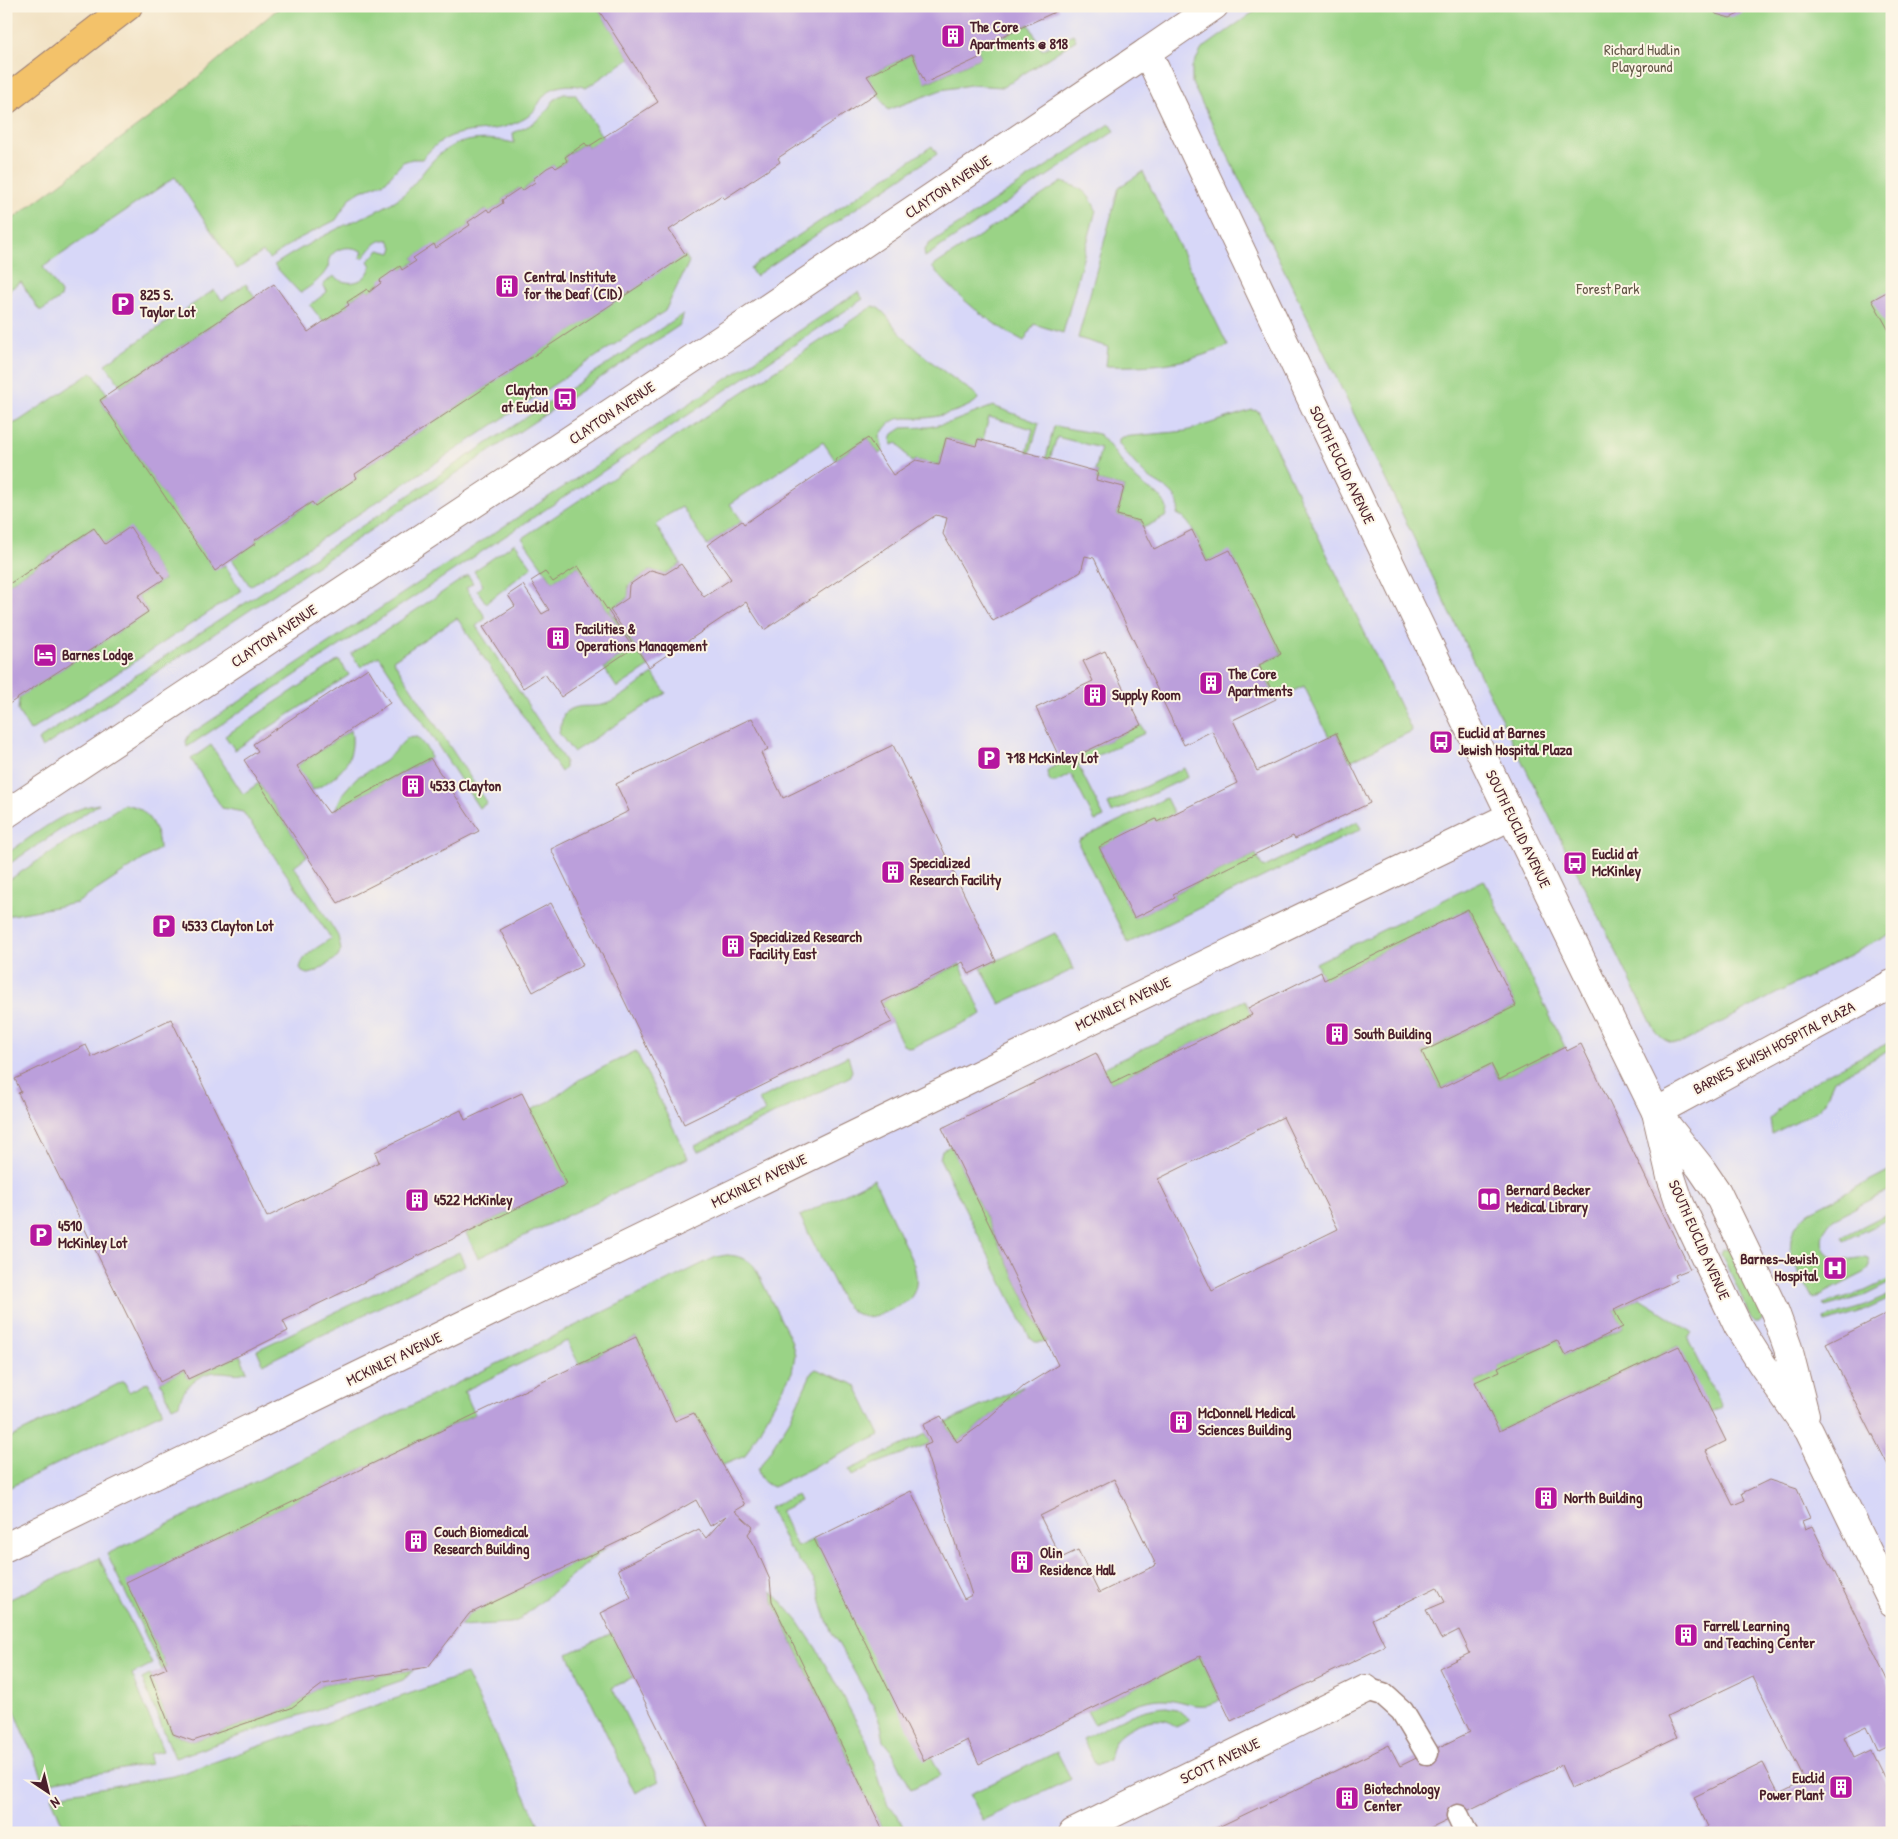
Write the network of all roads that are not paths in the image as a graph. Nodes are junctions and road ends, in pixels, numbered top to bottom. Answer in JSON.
{"nodes":[{"id":1,"x":128,"y":6,"type":"edge"},
{"id":2,"x":1214,"y":6,"type":"edge"},
{"id":3,"x":1147,"y":52,"type":"junction"},
{"id":4,"x":6,"y":100,"type":"edge"},
{"id":5,"x":6,"y":814,"type":"edge"},
{"id":6,"x":1511,"y":816,"type":"junction"},
{"id":7,"x":1892,"y":984,"type":"edge"},
{"id":8,"x":1656,"y":1112,"type":"junction"},
{"id":9,"x":1808,"y":1431,"type":"junction"},
{"id":10,"x":6,"y":1547,"type":"edge"},
{"id":11,"x":1892,"y":1602,"type":"edge"},
{"id":12,"x":1366,"y":1689,"type":"joint"},
{"id":13,"x":1427,"y":1753,"type":"dead end"},
{"id":14,"x":1073,"y":1833,"type":"edge"}],
"edges":[{"from":1,"to":4,"type":"highway"},
{"from":2,"to":3,"type":"street","name":"CLAYTON AVENUE"},
{"from":3,"to":5,"type":"street","name":"CLAYTON AVENUE"},
{"from":3,"to":6,"type":"street","name":"SOUTH EUCLID AVENUE"},
{"from":6,"to":8,"type":"street","name":"SOUTH EUCLID AVENUE"},
{"from":6,"to":10,"type":"street","name":"MCKINLEY AVENUE"},
{"from":7,"to":8,"type":"street","name":"BARNES JEWISH HOSPITAL PLAZA"},
{"from":8,"to":9,"type":"street","name":"SOUTH EUCLID AVENUE"},
{"from":8,"to":9,"type":"street"},
{"from":9,"to":11,"type":"street","name":"SOUTH EUCLID AVENUE"},
{"from":12,"to":13,"type":"lane"},
{"from":12,"to":14,"type":"street","name":"SCOTT AVENUE"}]}
